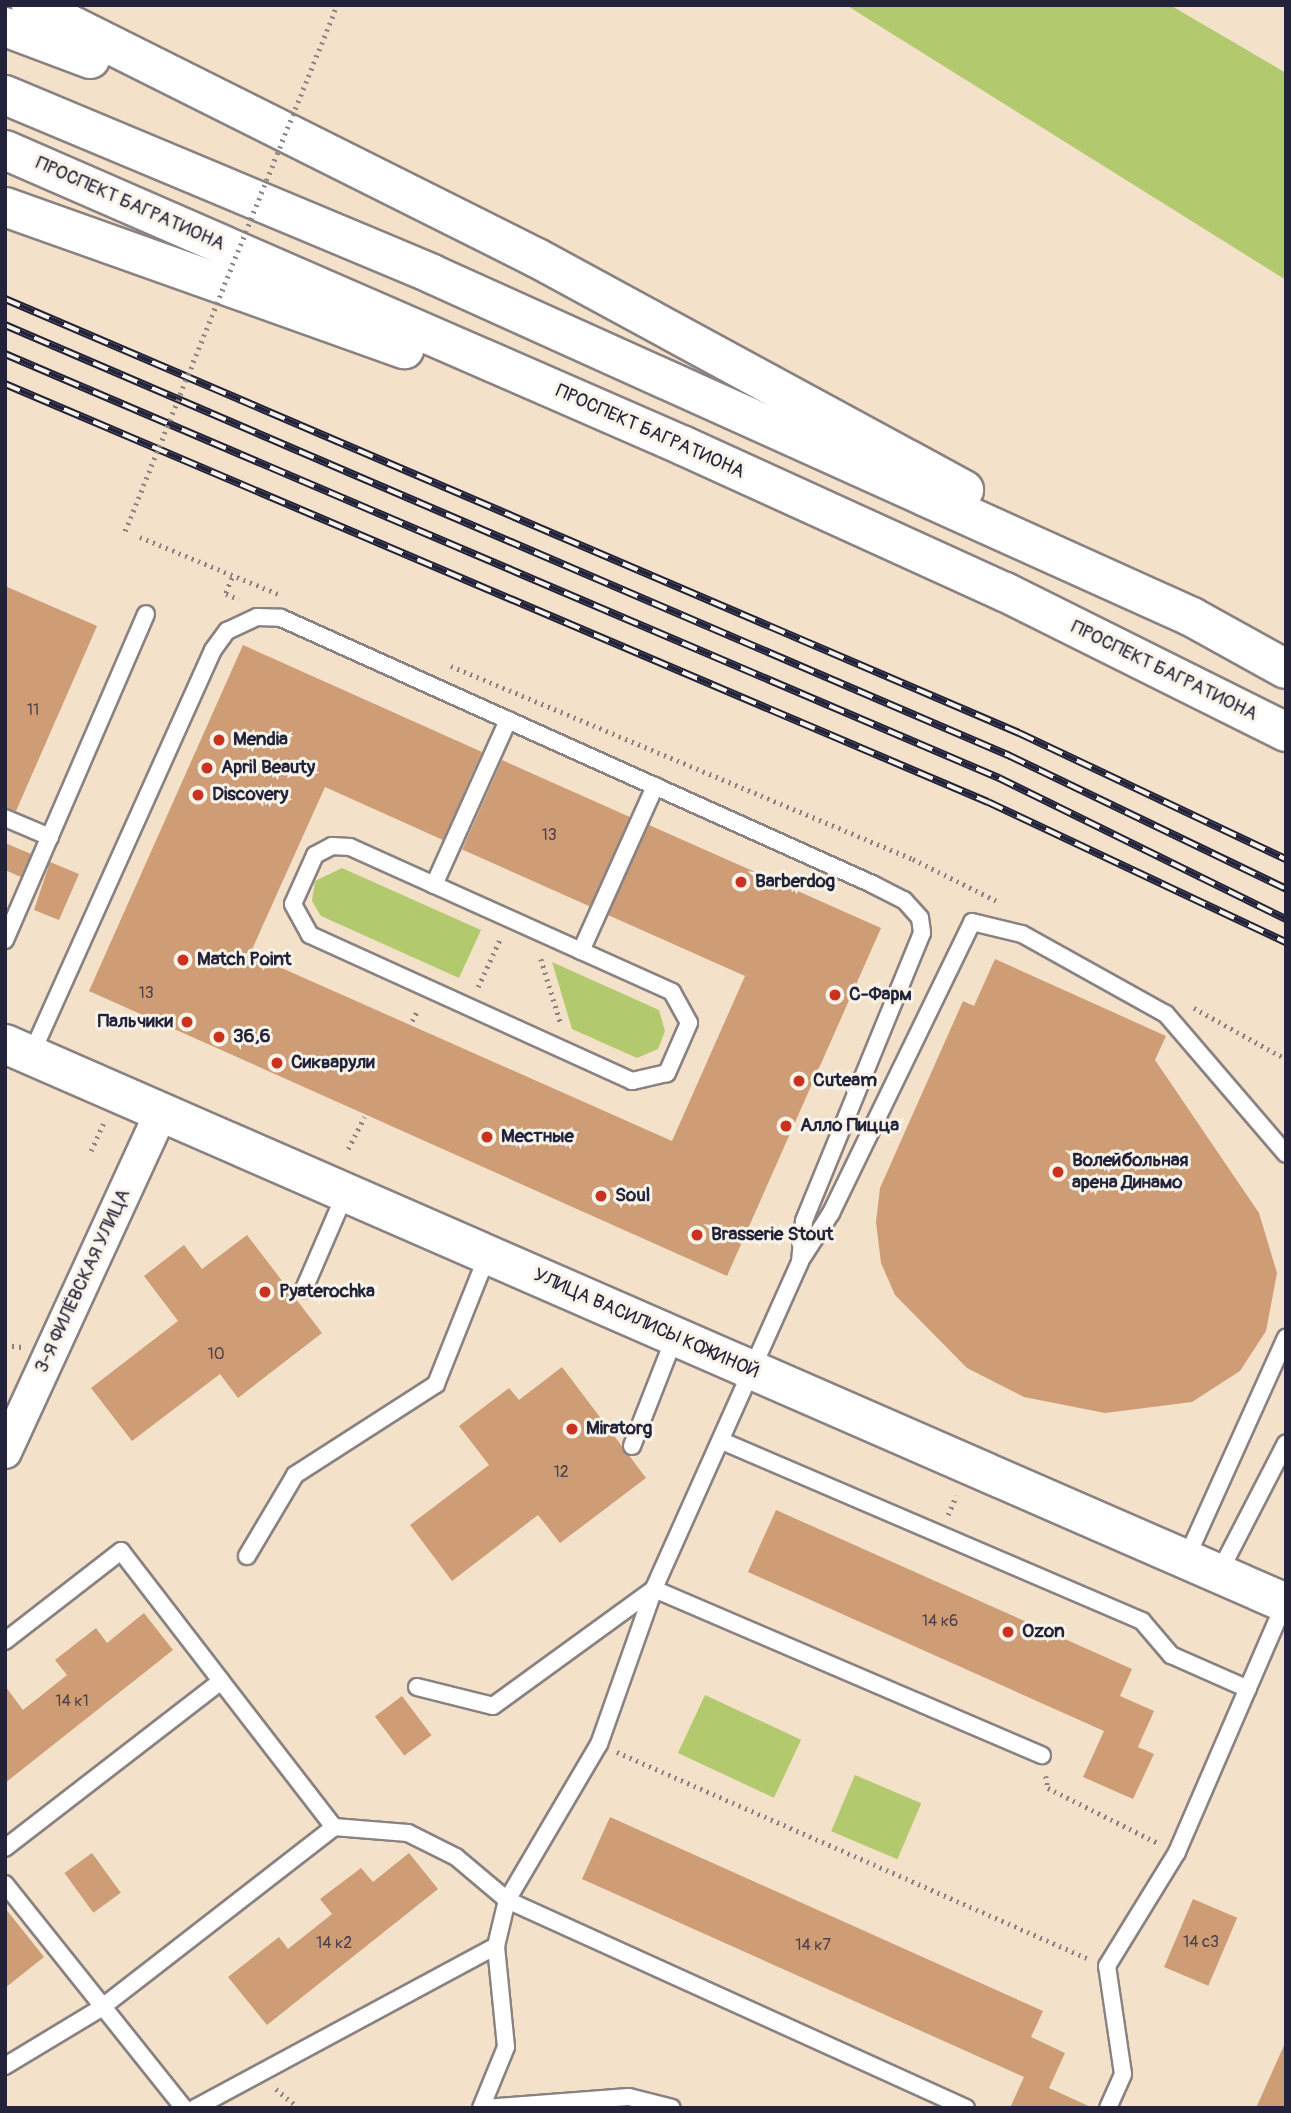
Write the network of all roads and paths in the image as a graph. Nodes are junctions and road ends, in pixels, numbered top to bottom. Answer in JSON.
{"nodes":[{"id":1,"x":31,"y":5,"type":"edge"},
{"id":2,"x":337,"y":5,"type":"edge"},
{"id":3,"x":5,"y":27,"type":"edge"},
{"id":4,"x":5,"y":95,"type":"edge"},
{"id":5,"x":272,"y":128,"type":"junction"},
{"id":6,"x":5,"y":150,"type":"edge"},
{"id":7,"x":5,"y":207,"type":"edge"},
{"id":8,"x":684,"y":446,"type":"junction"},
{"id":9,"x":125,"y":531,"type":"dead end"},
{"id":10,"x":140,"y":537,"type":"dead end"},
{"id":11,"x":232,"y":578,"type":"dead end"},
{"id":12,"x":226,"y":594,"type":"dead end"},
{"id":13,"x":290,"y":599,"type":"dead end"},
{"id":14,"x":146,"y":614,"type":"dead end"},
{"id":15,"x":1192,"y":617,"type":"junction"},
{"id":16,"x":443,"y":663,"type":"dead end"},
{"id":17,"x":1286,"y":669,"type":"edge"},
{"id":18,"x":508,"y":720,"type":"junction"},
{"id":19,"x":1286,"y":732,"type":"edge"},
{"id":20,"x":654,"y":786,"type":"junction"},
{"id":21,"x":5,"y":818,"type":"edge"},
{"id":22,"x":50,"y":837,"type":"junction"},
{"id":23,"x":434,"y":885,"type":"junction"},
{"id":24,"x":1012,"y":909,"type":"dead end"},
{"id":25,"x":509,"y":919,"type":"junction"},
{"id":26,"x":532,"y":929,"type":"junction"},
{"id":27,"x":5,"y":940,"type":"edge"},
{"id":28,"x":581,"y":951,"type":"junction"},
{"id":29,"x":1180,"y":1000,"type":"dead end"},
{"id":30,"x":469,"y":1007,"type":"junction"},
{"id":31,"x":18,"y":1049,"type":"edge"},
{"id":32,"x":570,"y":1052,"type":"junction"},
{"id":33,"x":1286,"y":1059,"type":"edge"},
{"id":34,"x":162,"y":1111,"type":"junction"},
{"id":35,"x":364,"y":1117,"type":"dead end"},
{"id":36,"x":103,"y":1124,"type":"dead end"},
{"id":37,"x":348,"y":1149,"type":"dead end"},
{"id":38,"x":91,"y":1150,"type":"dead end"},
{"id":39,"x":1286,"y":1154,"type":"edge"},
{"id":40,"x":347,"y":1189,"type":"junction"},
{"id":41,"x":488,"y":1254,"type":"junction"},
{"id":42,"x":800,"y":1262,"type":"junction"},
{"id":43,"x":304,"y":1289,"type":"dead end"},
{"id":44,"x":675,"y":1336,"type":"junction"},
{"id":45,"x":1286,"y":1338,"type":"edge"},
{"id":46,"x":751,"y":1371,"type":"junction"},
{"id":47,"x":722,"y":1441,"type":"junction"},
{"id":48,"x":1286,"y":1443,"type":"edge"},
{"id":49,"x":632,"y":1446,"type":"dead end"},
{"id":50,"x":5,"y":1451,"type":"edge"},
{"id":51,"x":956,"y":1496,"type":"dead end"},
{"id":52,"x":948,"y":1516,"type":"dead end"},
{"id":53,"x":247,"y":1556,"type":"dead end"},
{"id":54,"x":1203,"y":1566,"type":"junction"},
{"id":55,"x":654,"y":1589,"type":"junction"},
{"id":56,"x":1285,"y":1603,"type":"edge"},
{"id":57,"x":5,"y":1641,"type":"edge"},
{"id":58,"x":220,"y":1681,"type":"junction"},
{"id":59,"x":417,"y":1687,"type":"dead end"},
{"id":60,"x":1248,"y":1689,"type":"junction"},
{"id":61,"x":599,"y":1745,"type":"junction"},
{"id":62,"x":1042,"y":1755,"type":"joint"},
{"id":63,"x":334,"y":1827,"type":"junction"},
{"id":64,"x":5,"y":1848,"type":"edge"},
{"id":65,"x":1177,"y":1852,"type":"junction"},
{"id":66,"x":5,"y":1884,"type":"edge"},
{"id":67,"x":507,"y":1900,"type":"junction"},
{"id":68,"x":496,"y":1946,"type":"junction"},
{"id":69,"x":1107,"y":1966,"type":"junction"},
{"id":70,"x":101,"y":2008,"type":"junction"},
{"id":71,"x":5,"y":2066,"type":"edge"},
{"id":72,"x":184,"y":2108,"type":"edge"},
{"id":73,"x":195,"y":2108,"type":"edge"},
{"id":74,"x":483,"y":2108,"type":"edge"},
{"id":75,"x":672,"y":2108,"type":"edge"},
{"id":76,"x":966,"y":2108,"type":"edge"},
{"id":77,"x":1108,"y":2108,"type":"edge"}],
"edges":[{"from":1,"to":5,"type":"main road"},
{"from":2,"to":9,"type":"path","bridge":true},
{"from":3,"to":5,"type":"main road"},
{"from":4,"to":15,"type":"main road"},
{"from":5,"to":15,"type":"main road"},
{"from":6,"to":8,"type":"main road","name":"ПРОСПЕКТ БАГРАТИОНА"},
{"from":7,"to":8,"type":"main road"},
{"from":8,"to":19,"type":"main road","name":"ПРОСПЕКТ БАГРАТИОНА"},
{"from":10,"to":13,"type":"path"},
{"from":11,"to":12,"type":"path"},
{"from":14,"to":22,"type":"lane"},
{"from":15,"to":17,"type":"main road"},
{"from":16,"to":24,"type":"path"},
{"from":18,"to":20,"type":"lane"},
{"from":18,"to":23,"type":"lane"},
{"from":18,"to":31,"type":"lane"},
{"from":20,"to":28,"type":"lane"},
{"from":20,"to":42,"type":"lane"},
{"from":21,"to":22,"type":"lane"},
{"from":22,"to":27,"type":"lane"},
{"from":23,"to":25,"type":"lane"},
{"from":23,"to":30,"type":"lane"},
{"from":25,"to":26,"type":"lane"},
{"from":25,"to":30,"type":"path"},
{"from":26,"to":28,"type":"lane"},
{"from":26,"to":32,"type":"path"},
{"from":28,"to":32,"type":"lane"},
{"from":29,"to":33,"type":"path"},
{"from":30,"to":32,"type":"lane"},
{"from":31,"to":34,"type":"main road","name":"УЛИЦА ВАСИЛИСЫ КОЖИНОЙ"},
{"from":34,"to":40,"type":"main road","name":"УЛИЦА ВАСИЛИСЫ КОЖИНОЙ"},
{"from":34,"to":50,"type":"street","name":"3-Я ФИЛЁВСКАЯ УЛИЦА"},
{"from":35,"to":37,"type":"path"},
{"from":36,"to":38,"type":"path"},
{"from":39,"to":42,"type":"lane"},
{"from":40,"to":41,"type":"main road","name":"УЛИЦА ВАСИЛИСЫ КОЖИНОЙ"},
{"from":40,"to":43,"type":"lane"},
{"from":41,"to":44,"type":"main road","name":"УЛИЦА ВАСИЛИСЫ КОЖИНОЙ"},
{"from":41,"to":53,"type":"lane"},
{"from":42,"to":46,"type":"lane"},
{"from":44,"to":46,"type":"main road","name":"УЛИЦА ВАСИЛИСЫ КОЖИНОЙ"},
{"from":44,"to":49,"type":"lane"},
{"from":45,"to":54,"type":"lane"},
{"from":46,"to":47,"type":"lane"},
{"from":46,"to":54,"type":"main road","name":"УЛИЦА ВАСИЛИСЫ КОЖИНОЙ"},
{"from":47,"to":55,"type":"lane"},
{"from":47,"to":60,"type":"lane"},
{"from":48,"to":54,"type":"lane"},
{"from":51,"to":52,"type":"path"},
{"from":54,"to":56,"type":"main road","name":"УЛИЦА ВАСИЛИСЫ КОЖИНОЙ"},
{"from":55,"to":59,"type":"lane"},
{"from":55,"to":61,"type":"lane"},
{"from":55,"to":62,"type":"lane"},
{"from":56,"to":60,"type":"lane"},
{"from":57,"to":58,"type":"lane"},
{"from":58,"to":63,"type":"lane"},
{"from":58,"to":64,"type":"lane"},
{"from":60,"to":65,"type":"lane"},
{"from":61,"to":67,"type":"lane"},
{"from":61,"to":69,"type":"path"},
{"from":62,"to":65,"type":"path"},
{"from":63,"to":67,"type":"lane"},
{"from":63,"to":70,"type":"lane"},
{"from":65,"to":69,"type":"lane"},
{"from":66,"to":70,"type":"lane"},
{"from":67,"to":68,"type":"lane"},
{"from":67,"to":76,"type":"lane"},
{"from":68,"to":73,"type":"lane"},
{"from":68,"to":74,"type":"lane"},
{"from":69,"to":77,"type":"lane"},
{"from":70,"to":71,"type":"lane"},
{"from":70,"to":72,"type":"lane"},
{"from":74,"to":75,"type":"lane"}]}
